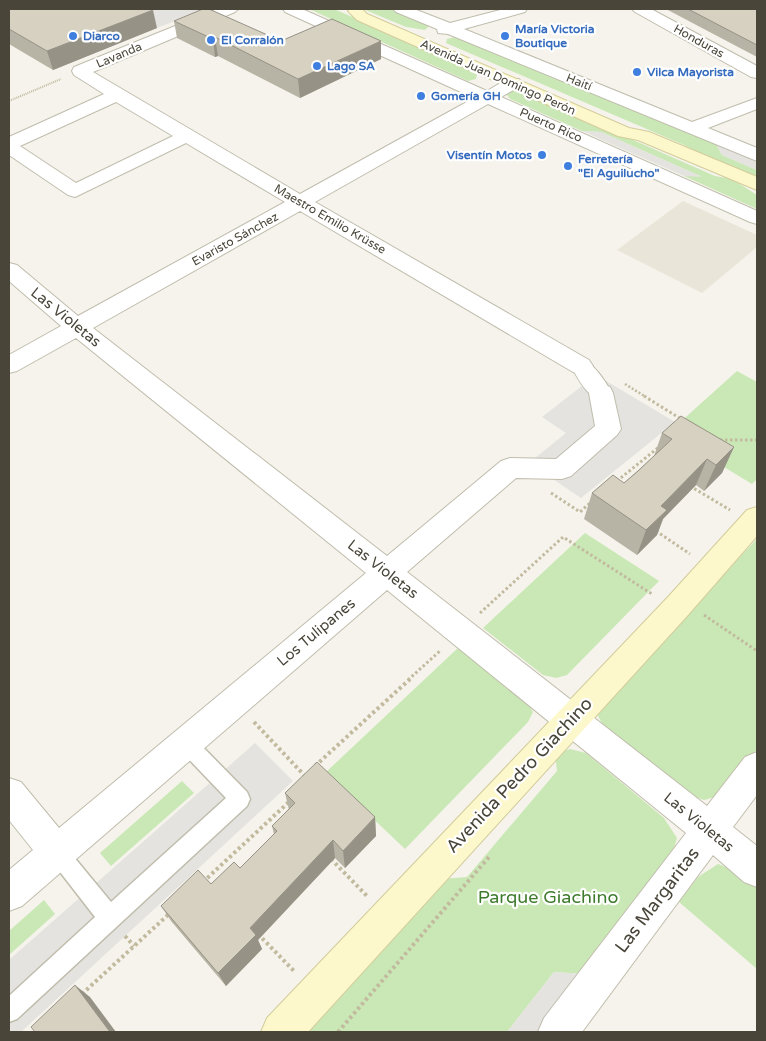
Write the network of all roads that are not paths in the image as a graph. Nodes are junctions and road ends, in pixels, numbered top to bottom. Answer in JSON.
{"nodes":[{"id":1,"x":230,"y":9,"type":"edge"},
{"id":2,"x":290,"y":9,"type":"edge"},
{"id":3,"x":401,"y":9,"type":"edge"},
{"id":4,"x":520,"y":9,"type":"edge"},
{"id":5,"x":640,"y":9,"type":"edge"},
{"id":6,"x":354,"y":10,"type":"edge"},
{"id":7,"x":448,"y":28,"type":"junction"},
{"id":8,"x":421,"y":36,"type":"junction"},
{"id":9,"x":80,"y":71,"type":"joint"},
{"id":10,"x":757,"y":73,"type":"edge"},
{"id":11,"x":513,"y":83,"type":"junction"},
{"id":12,"x":117,"y":95,"type":"junction"},
{"id":13,"x":488,"y":97,"type":"junction"},
{"id":14,"x":757,"y":104,"type":"edge"},
{"id":15,"x":692,"y":128,"type":"junction"},
{"id":16,"x":187,"y":136,"type":"junction"},
{"id":17,"x":643,"y":136,"type":"junction"},
{"id":18,"x":9,"y":145,"type":"edge"},
{"id":19,"x":757,"y":155,"type":"edge"},
{"id":20,"x":753,"y":184,"type":"edge"},
{"id":21,"x":301,"y":202,"type":"junction"},
{"id":22,"x":757,"y":218,"type":"edge"},
{"id":23,"x":9,"y":270,"type":"edge"},
{"id":24,"x":77,"y":327,"type":"junction"},
{"id":25,"x":9,"y":365,"type":"edge"},
{"id":26,"x":591,"y":380,"type":"joint"},
{"id":27,"x":755,"y":520,"type":"edge"},
{"id":28,"x":387,"y":572,"type":"junction"},
{"id":29,"x":571,"y":718,"type":"junction"},
{"id":30,"x":186,"y":743,"type":"junction"},
{"id":31,"x":757,"y":768,"type":"edge"},
{"id":32,"x":9,"y":794,"type":"edge"},
{"id":33,"x":709,"y":831,"type":"junction"},
{"id":34,"x":57,"y":852,"type":"junction"},
{"id":35,"x":757,"y":869,"type":"edge"},
{"id":36,"x":9,"y":893,"type":"edge"},
{"id":37,"x":110,"y":918,"type":"junction"},
{"id":38,"x":9,"y":1011,"type":"edge"},
{"id":39,"x":281,"y":1032,"type":"edge"},
{"id":40,"x":558,"y":1032,"type":"edge"}],
"edges":[{"from":1,"to":9,"type":"street","name":"Lavanda"},
{"from":2,"to":13,"type":"street","name":"Puerto Rico"},
{"from":3,"to":7,"type":"street","name":"Haití"},
{"from":4,"to":7,"type":"street"},
{"from":5,"to":10,"type":"street","name":"Honduras"},
{"from":6,"to":8,"type":"main road","name":"Avenida Juan Domingo Perón"},
{"from":6,"to":11,"type":"main road","name":"Avenida Juan Domingo Perón"},
{"from":7,"to":8,"type":"street"},
{"from":7,"to":15,"type":"street","name":"Haití"},
{"from":8,"to":17,"type":"main road","name":"Avenida Juan Domingo Perón"},
{"from":9,"to":12,"type":"street","name":"Maestro Emilio Krüsse"},
{"from":11,"to":13,"type":"street","name":"Evaristo Sánchez"},
{"from":11,"to":17,"type":"main road","name":"Avenida Juan Domingo Perón"},
{"from":12,"to":16,"type":"street","name":"Maestro Emilio Krüsse"},
{"from":12,"to":18,"type":"street"},
{"from":13,"to":21,"type":"street","name":"Evaristo Sánchez"},
{"from":13,"to":22,"type":"street","name":"Puerto Rico"},
{"from":14,"to":15,"type":"street"},
{"from":15,"to":19,"type":"street","name":"Haití"},
{"from":16,"to":18,"type":"street"},
{"from":16,"to":21,"type":"street","name":"Maestro Emilio Krüsse"},
{"from":17,"to":20,"type":"main road","name":"Avenida Juan Domingo Perón"},
{"from":21,"to":24,"type":"street","name":"Evaristo Sánchez"},
{"from":21,"to":26,"type":"street","name":"Maestro Emilio Krüsse"},
{"from":23,"to":24,"type":"street","name":"Las Violetas"},
{"from":24,"to":25,"type":"street","name":"Evaristo Sánchez"},
{"from":24,"to":28,"type":"street","name":"Las Violetas"},
{"from":26,"to":28,"type":"street","name":"Los Tulipanes"},
{"from":27,"to":29,"type":"main road","name":"Avenida Pedro Giachino"},
{"from":28,"to":29,"type":"street","name":"Las Violetas"},
{"from":28,"to":30,"type":"street","name":"Los Tulipanes"},
{"from":29,"to":33,"type":"street","name":"Las Violetas"},
{"from":29,"to":39,"type":"main road","name":"Avenida Pedro Giachino"},
{"from":30,"to":34,"type":"street","name":"Los Tulipanes"},
{"from":30,"to":37,"type":"lane"},
{"from":31,"to":33,"type":"street","name":"Las Margaritas"},
{"from":32,"to":34,"type":"street"},
{"from":33,"to":35,"type":"street","name":"Las Violetas"},
{"from":33,"to":40,"type":"street","name":"Las Margaritas"},
{"from":34,"to":36,"type":"street","name":"Los Tulipanes"},
{"from":34,"to":37,"type":"lane"},
{"from":37,"to":38,"type":"lane"}]}
